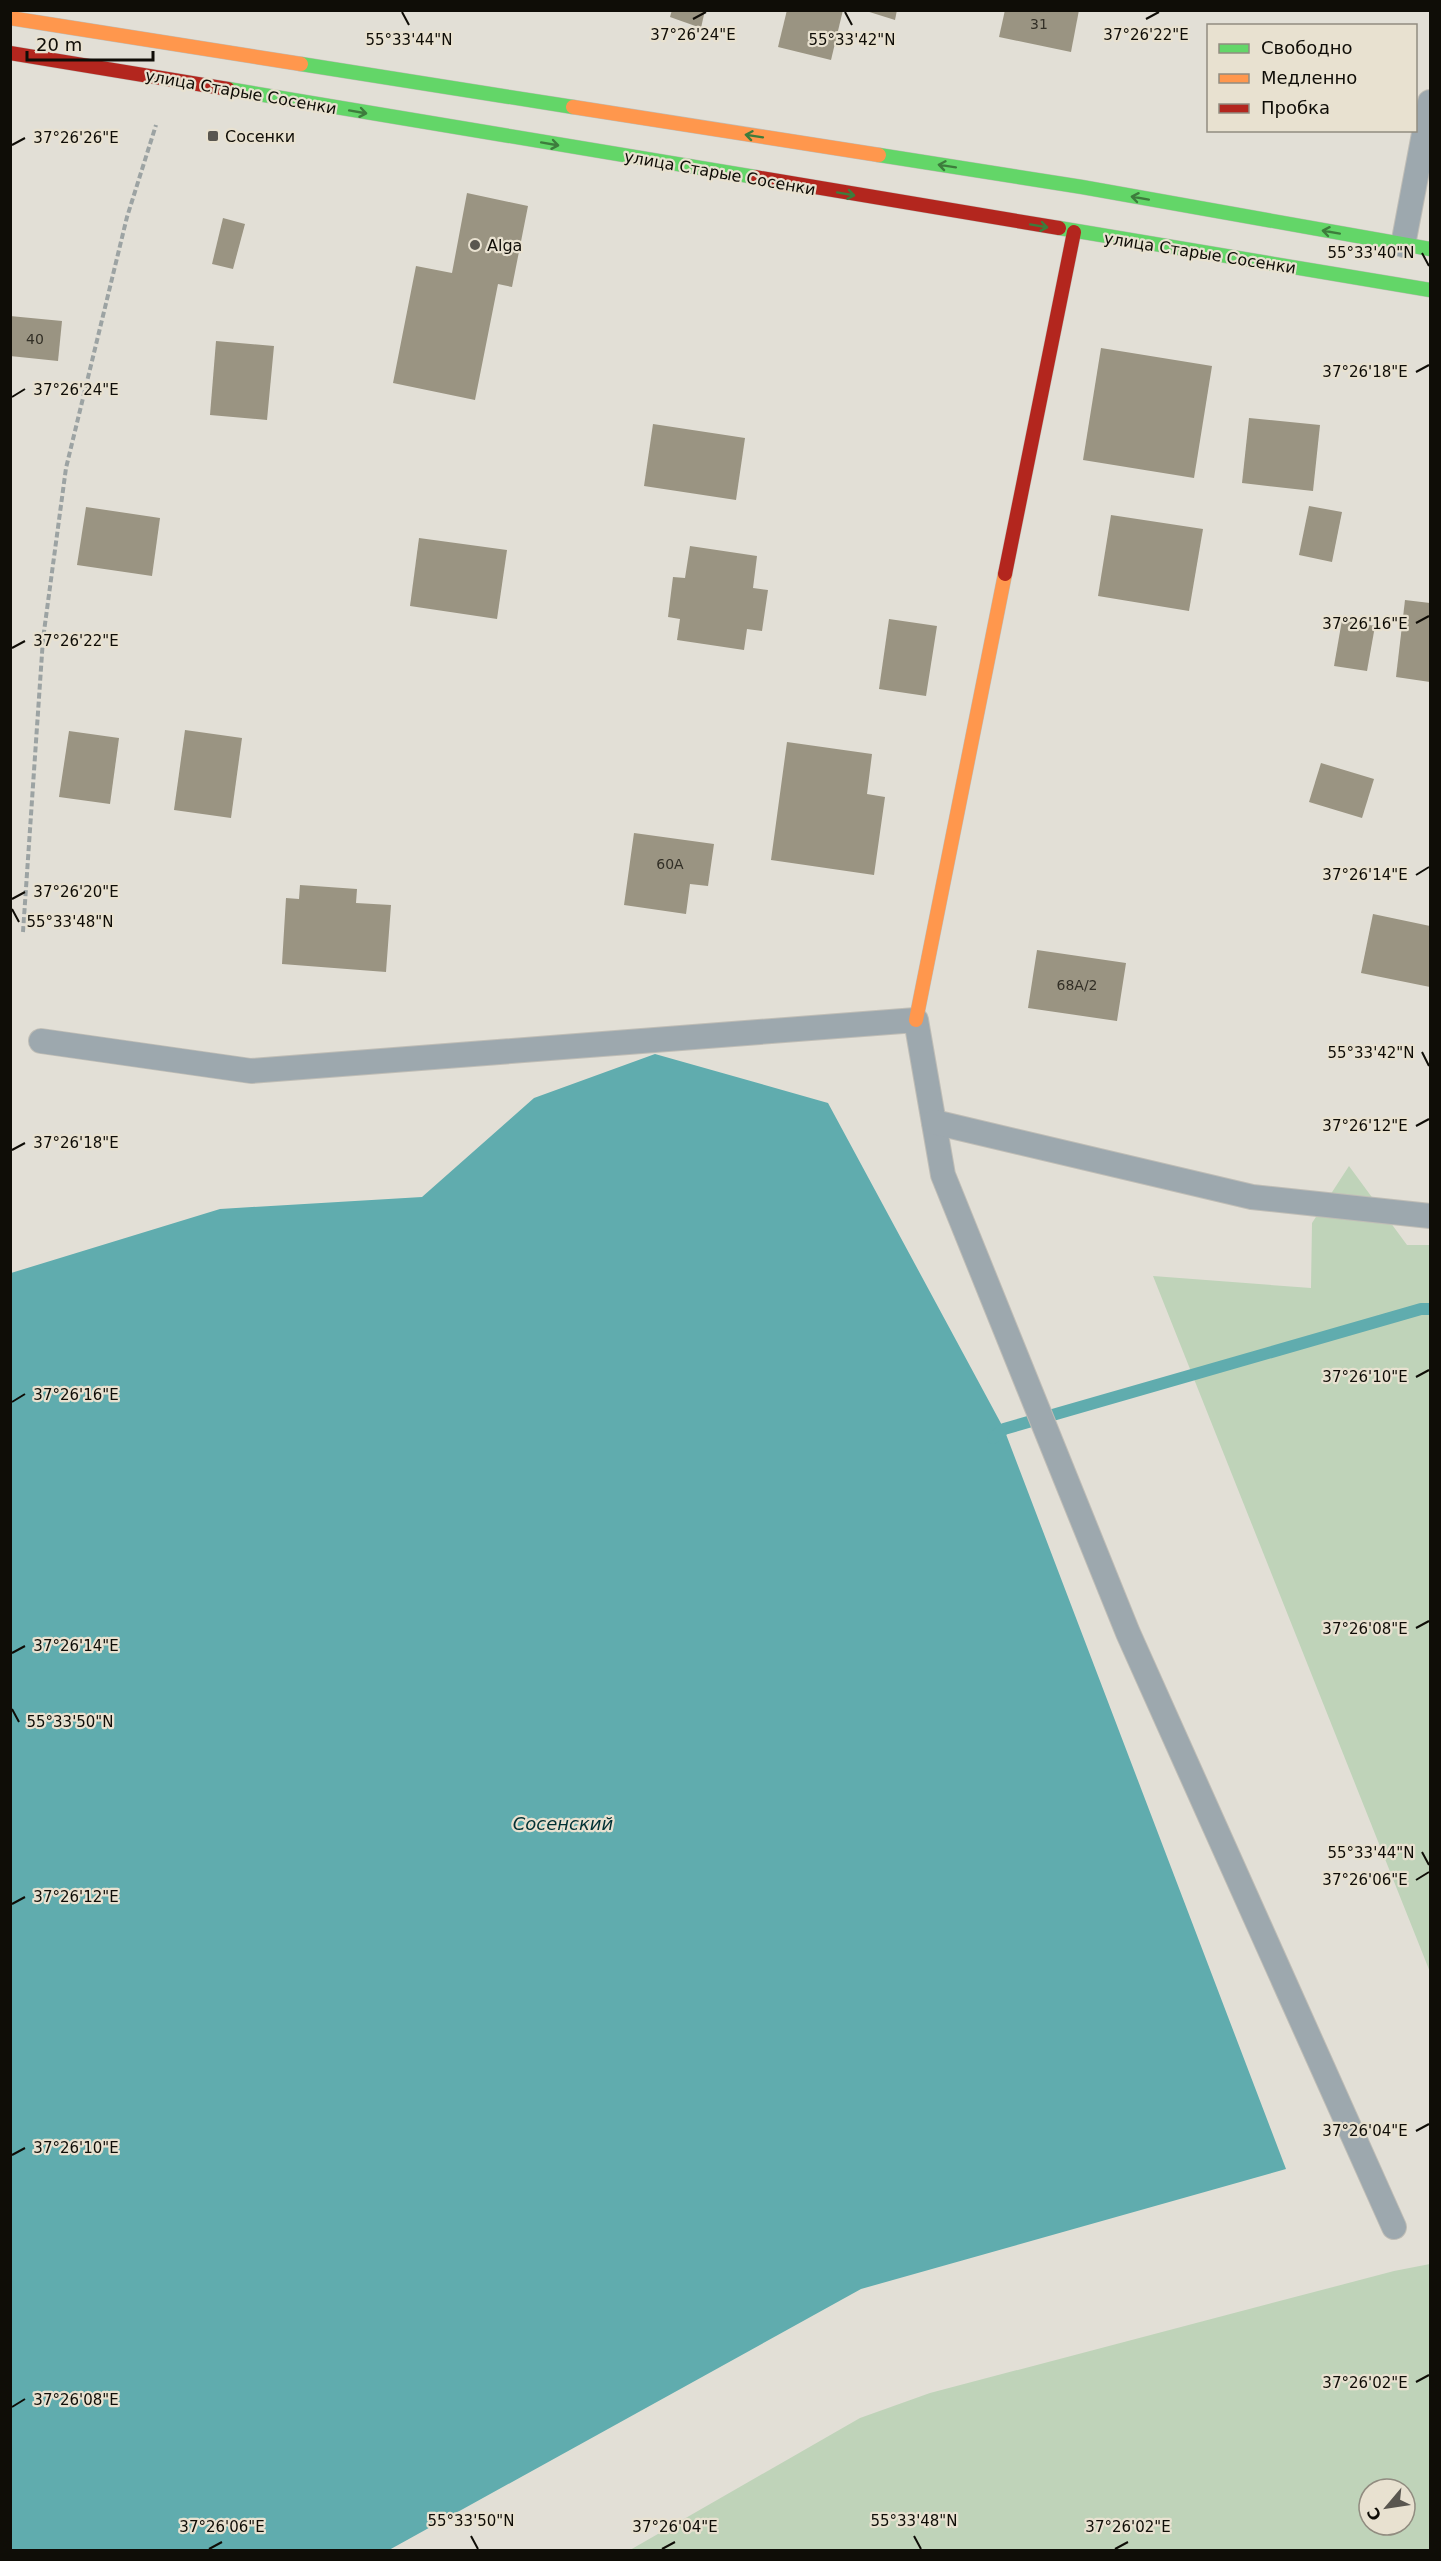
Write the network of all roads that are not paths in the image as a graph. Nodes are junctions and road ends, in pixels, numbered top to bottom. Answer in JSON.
{"nodes":[{"id":1,"x":10,"y":18,"type":"edge"},
{"id":2,"x":10,"y":53,"type":"edge"},
{"id":3,"x":1431,"y":102,"type":"edge"},
{"id":4,"x":1074,"y":232,"type":"junction"},
{"id":5,"x":1403,"y":245,"type":"junction"},
{"id":6,"x":1431,"y":249,"type":"edge"},
{"id":7,"x":1431,"y":290,"type":"edge"},
{"id":8,"x":916,"y":1020,"type":"junction"},
{"id":9,"x":41,"y":1041,"type":"dead end"},
{"id":10,"x":934,"y":1122,"type":"junction"},
{"id":11,"x":1431,"y":1216,"type":"edge"},
{"id":12,"x":1394,"y":2227,"type":"dead end"}],
"edges":[{"from":5,"to":1,"type":"main road","one_way":true},
{"from":2,"to":4,"type":"main road","name":"улица Старые Сосенки","one_way":true},
{"from":3,"to":5,"type":"lane"},
{"from":4,"to":7,"type":"main road","name":"улица Старые Сосенки"},
{"from":4,"to":8,"type":"main road"},
{"from":5,"to":6,"type":"main road"},
{"from":8,"to":9,"type":"lane"},
{"from":8,"to":10,"type":"lane"},
{"from":10,"to":11,"type":"lane"},
{"from":10,"to":12,"type":"lane"}]}
